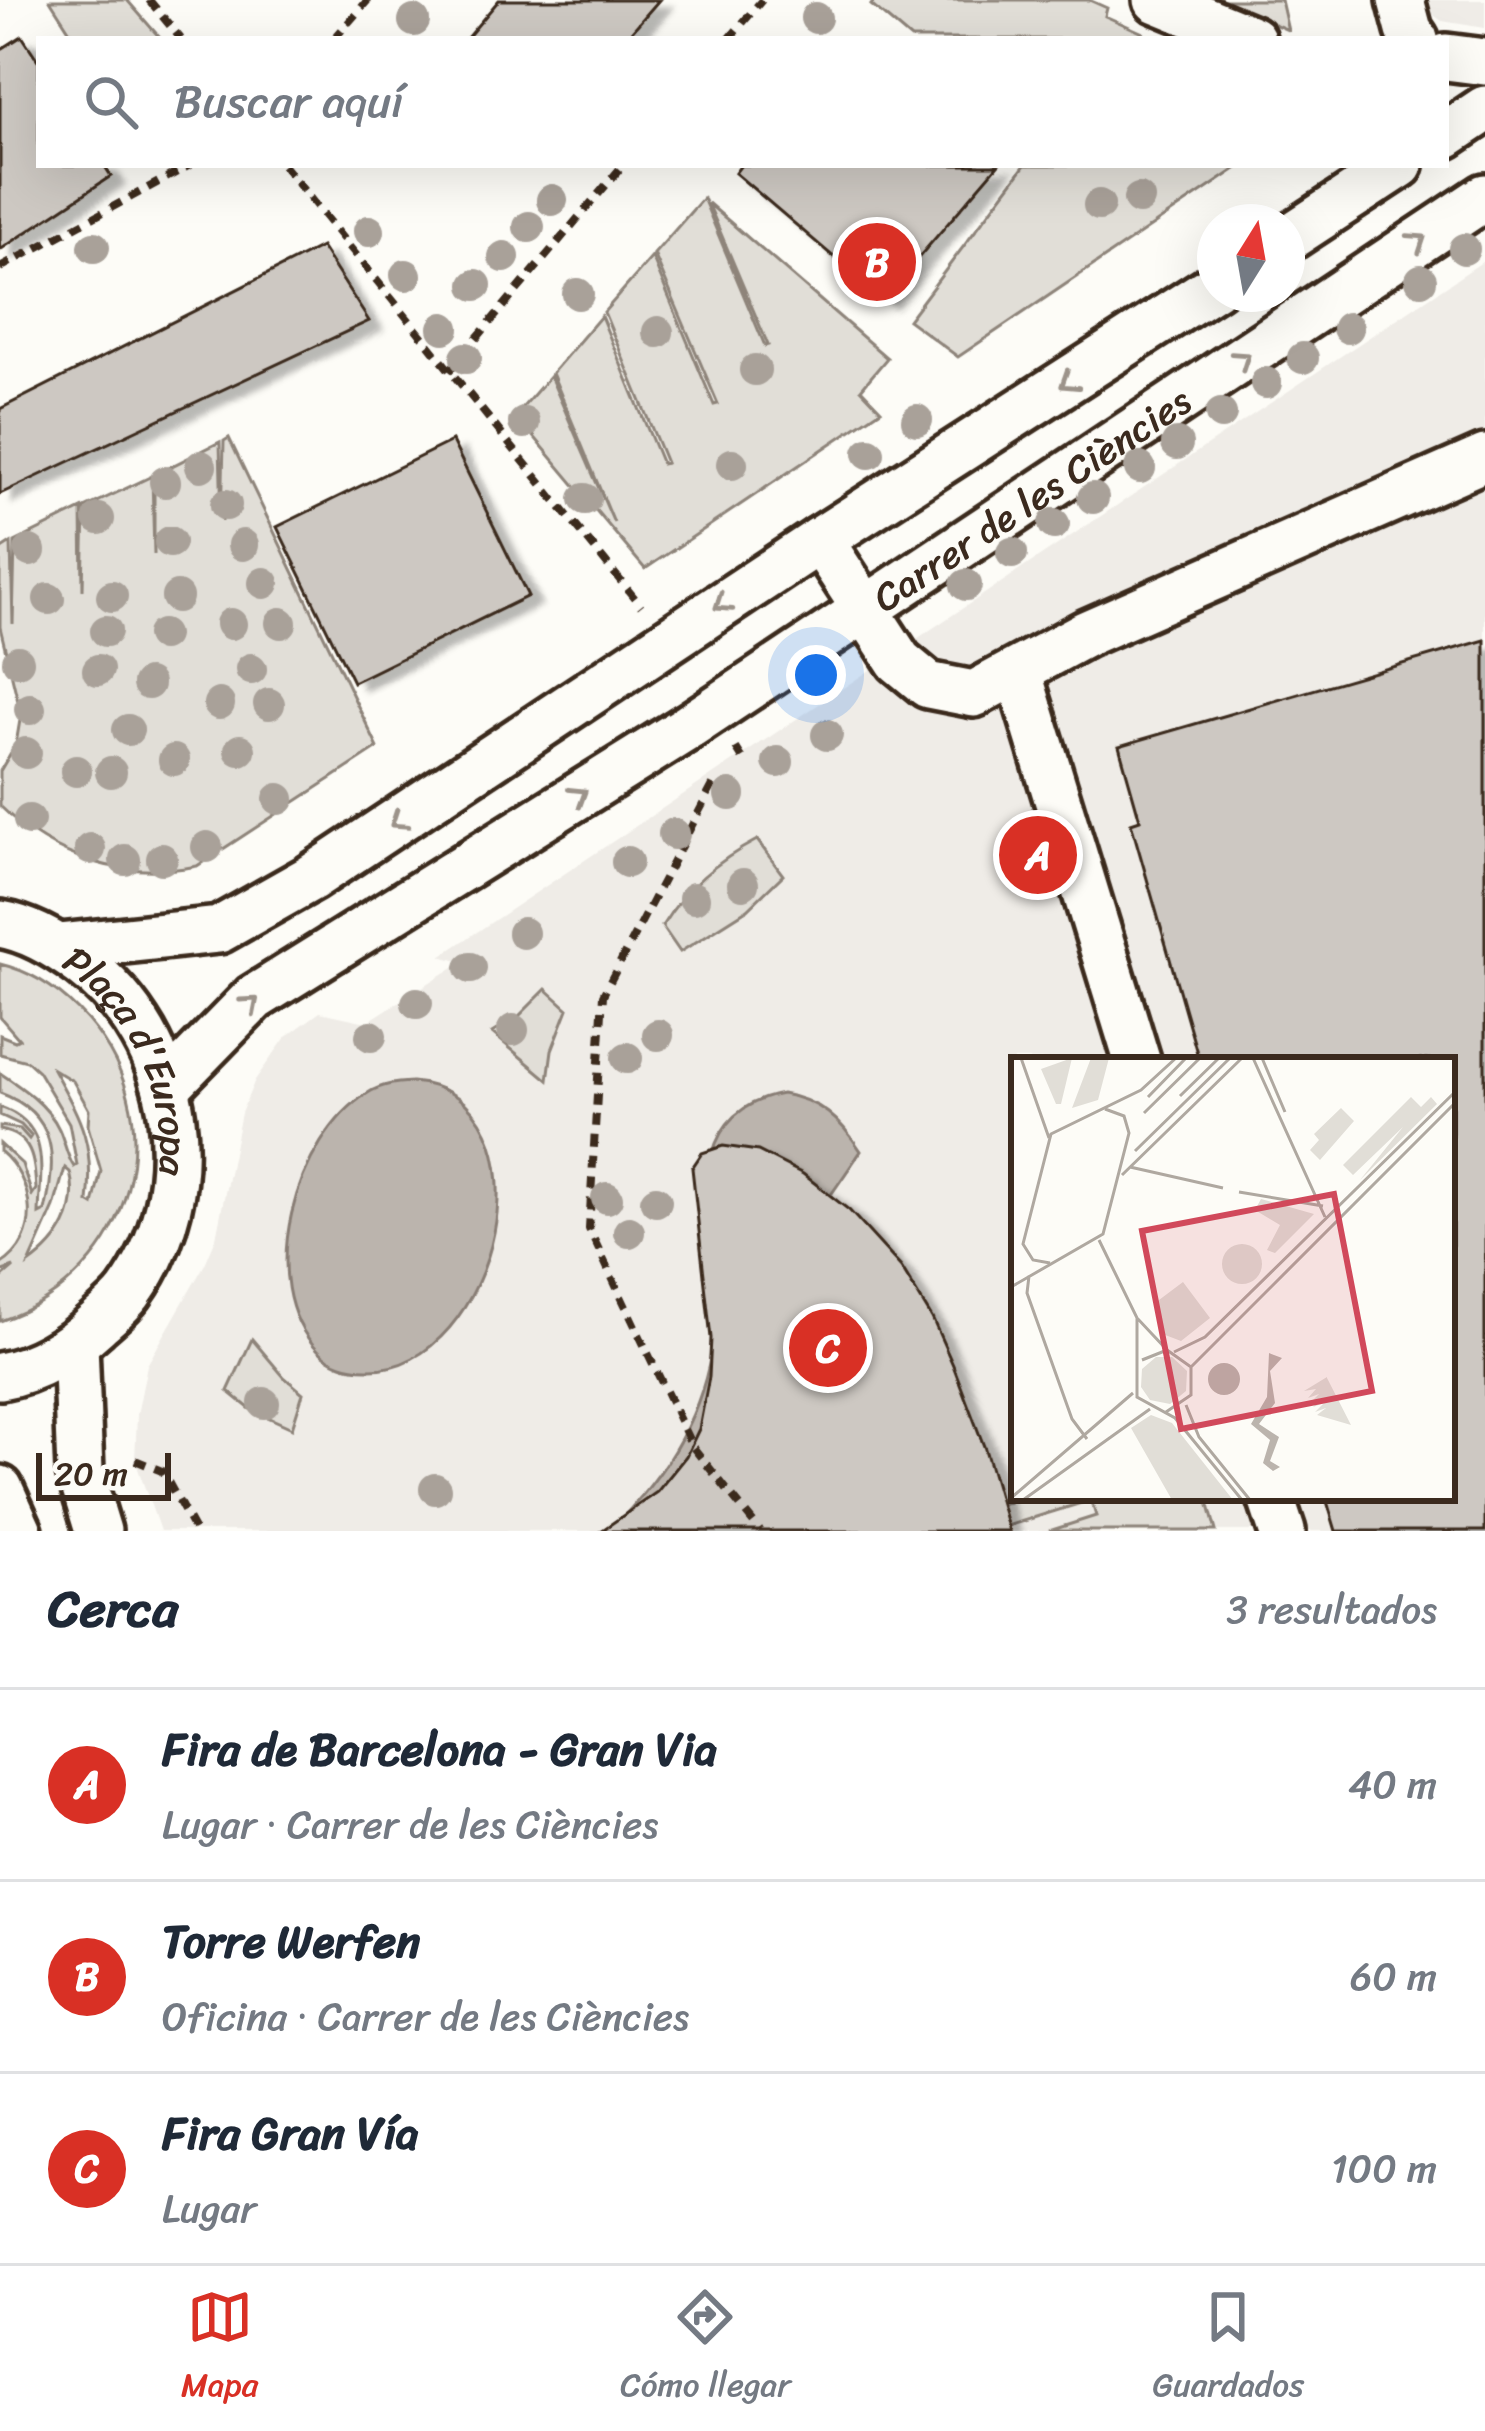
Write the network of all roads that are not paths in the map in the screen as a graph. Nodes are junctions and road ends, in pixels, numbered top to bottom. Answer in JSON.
{"nodes":[{"id":1,"x":1157,"y":0,"type":"edge"},
{"id":2,"x":1376,"y":0,"type":"edge"},
{"id":3,"x":1401,"y":0,"type":"edge"},
{"id":4,"x":1245,"y":36,"type":"edge"},
{"id":5,"x":1384,"y":36,"type":"edge"},
{"id":6,"x":1413,"y":36,"type":"edge"},
{"id":7,"x":1449,"y":57,"type":"edge"},
{"id":8,"x":1485,"y":62,"type":"edge"},
{"id":9,"x":1449,"y":96,"type":"edge"},
{"id":10,"x":1485,"y":96,"type":"edge"},
{"id":11,"x":1485,"y":110,"type":"edge"},
{"id":12,"x":1449,"y":133,"type":"edge"},
{"id":13,"x":1386,"y":170,"type":"edge"},
{"id":14,"x":1485,"y":197,"type":"edge"},
{"id":15,"x":1305,"y":226,"type":"edge"},
{"id":16,"x":1197,"y":298,"type":"edge"},
{"id":17,"x":1485,"y":458,"type":"edge"},
{"id":18,"x":820,"y":540,"type":"junction"},
{"id":19,"x":864,"y":610,"type":"junction"},
{"id":20,"x":1018,"y":671,"type":"junction"},
{"id":21,"x":3,"y":921,"type":"edge"},
{"id":22,"x":59,"y":947,"type":"junction"},
{"id":23,"x":1136,"y":1057,"type":"edge"},
{"id":24,"x":168,"y":1086,"type":"junction"},
{"id":25,"x":74,"y":1345,"type":"junction"},
{"id":26,"x":0,"y":1376,"type":"edge"},
{"id":27,"x":0,"y":1489,"type":"edge"},
{"id":28,"x":1272,"y":1501,"type":"edge"},
{"id":29,"x":19,"y":1531,"type":"edge"},
{"id":30,"x":98,"y":1531,"type":"edge"},
{"id":31,"x":1282,"y":1531,"type":"edge"}],
"edges":[{"from":1,"to":4,"type":"street"},
{"from":2,"to":5,"type":"street"},
{"from":3,"to":6,"type":"street"},
{"from":7,"to":8,"type":"street"},
{"from":9,"to":10,"type":"street"},
{"from":11,"to":12,"type":"street"},
{"from":13,"to":15,"type":"street"},
{"from":19,"to":14,"type":"street","name":"Carrer de les Ciències","one_way":true},
{"from":16,"to":18,"type":"street","name":"Carrer de les Ciències","one_way":true},
{"from":17,"to":20,"type":"street"},
{"from":18,"to":19,"type":"street"},
{"from":18,"to":22,"type":"street","name":"Carrer de les Ciències","one_way":true},
{"from":19,"to":20,"type":"street"},
{"from":24,"to":19,"type":"street","name":"Carrer de les Ciències","one_way":true},
{"from":20,"to":23,"type":"street"},
{"from":21,"to":22,"type":"street","name":"Plaça d'Europa"},
{"from":22,"to":24,"type":"street","name":"Plaça d'Europa"},
{"from":24,"to":25,"type":"street","name":"Plaça d'Europa"},
{"from":25,"to":26,"type":"street","name":"Plaça d'Europa"},
{"from":25,"to":30,"type":"street"},
{"from":27,"to":29,"type":"street"},
{"from":28,"to":31,"type":"street"}]}
